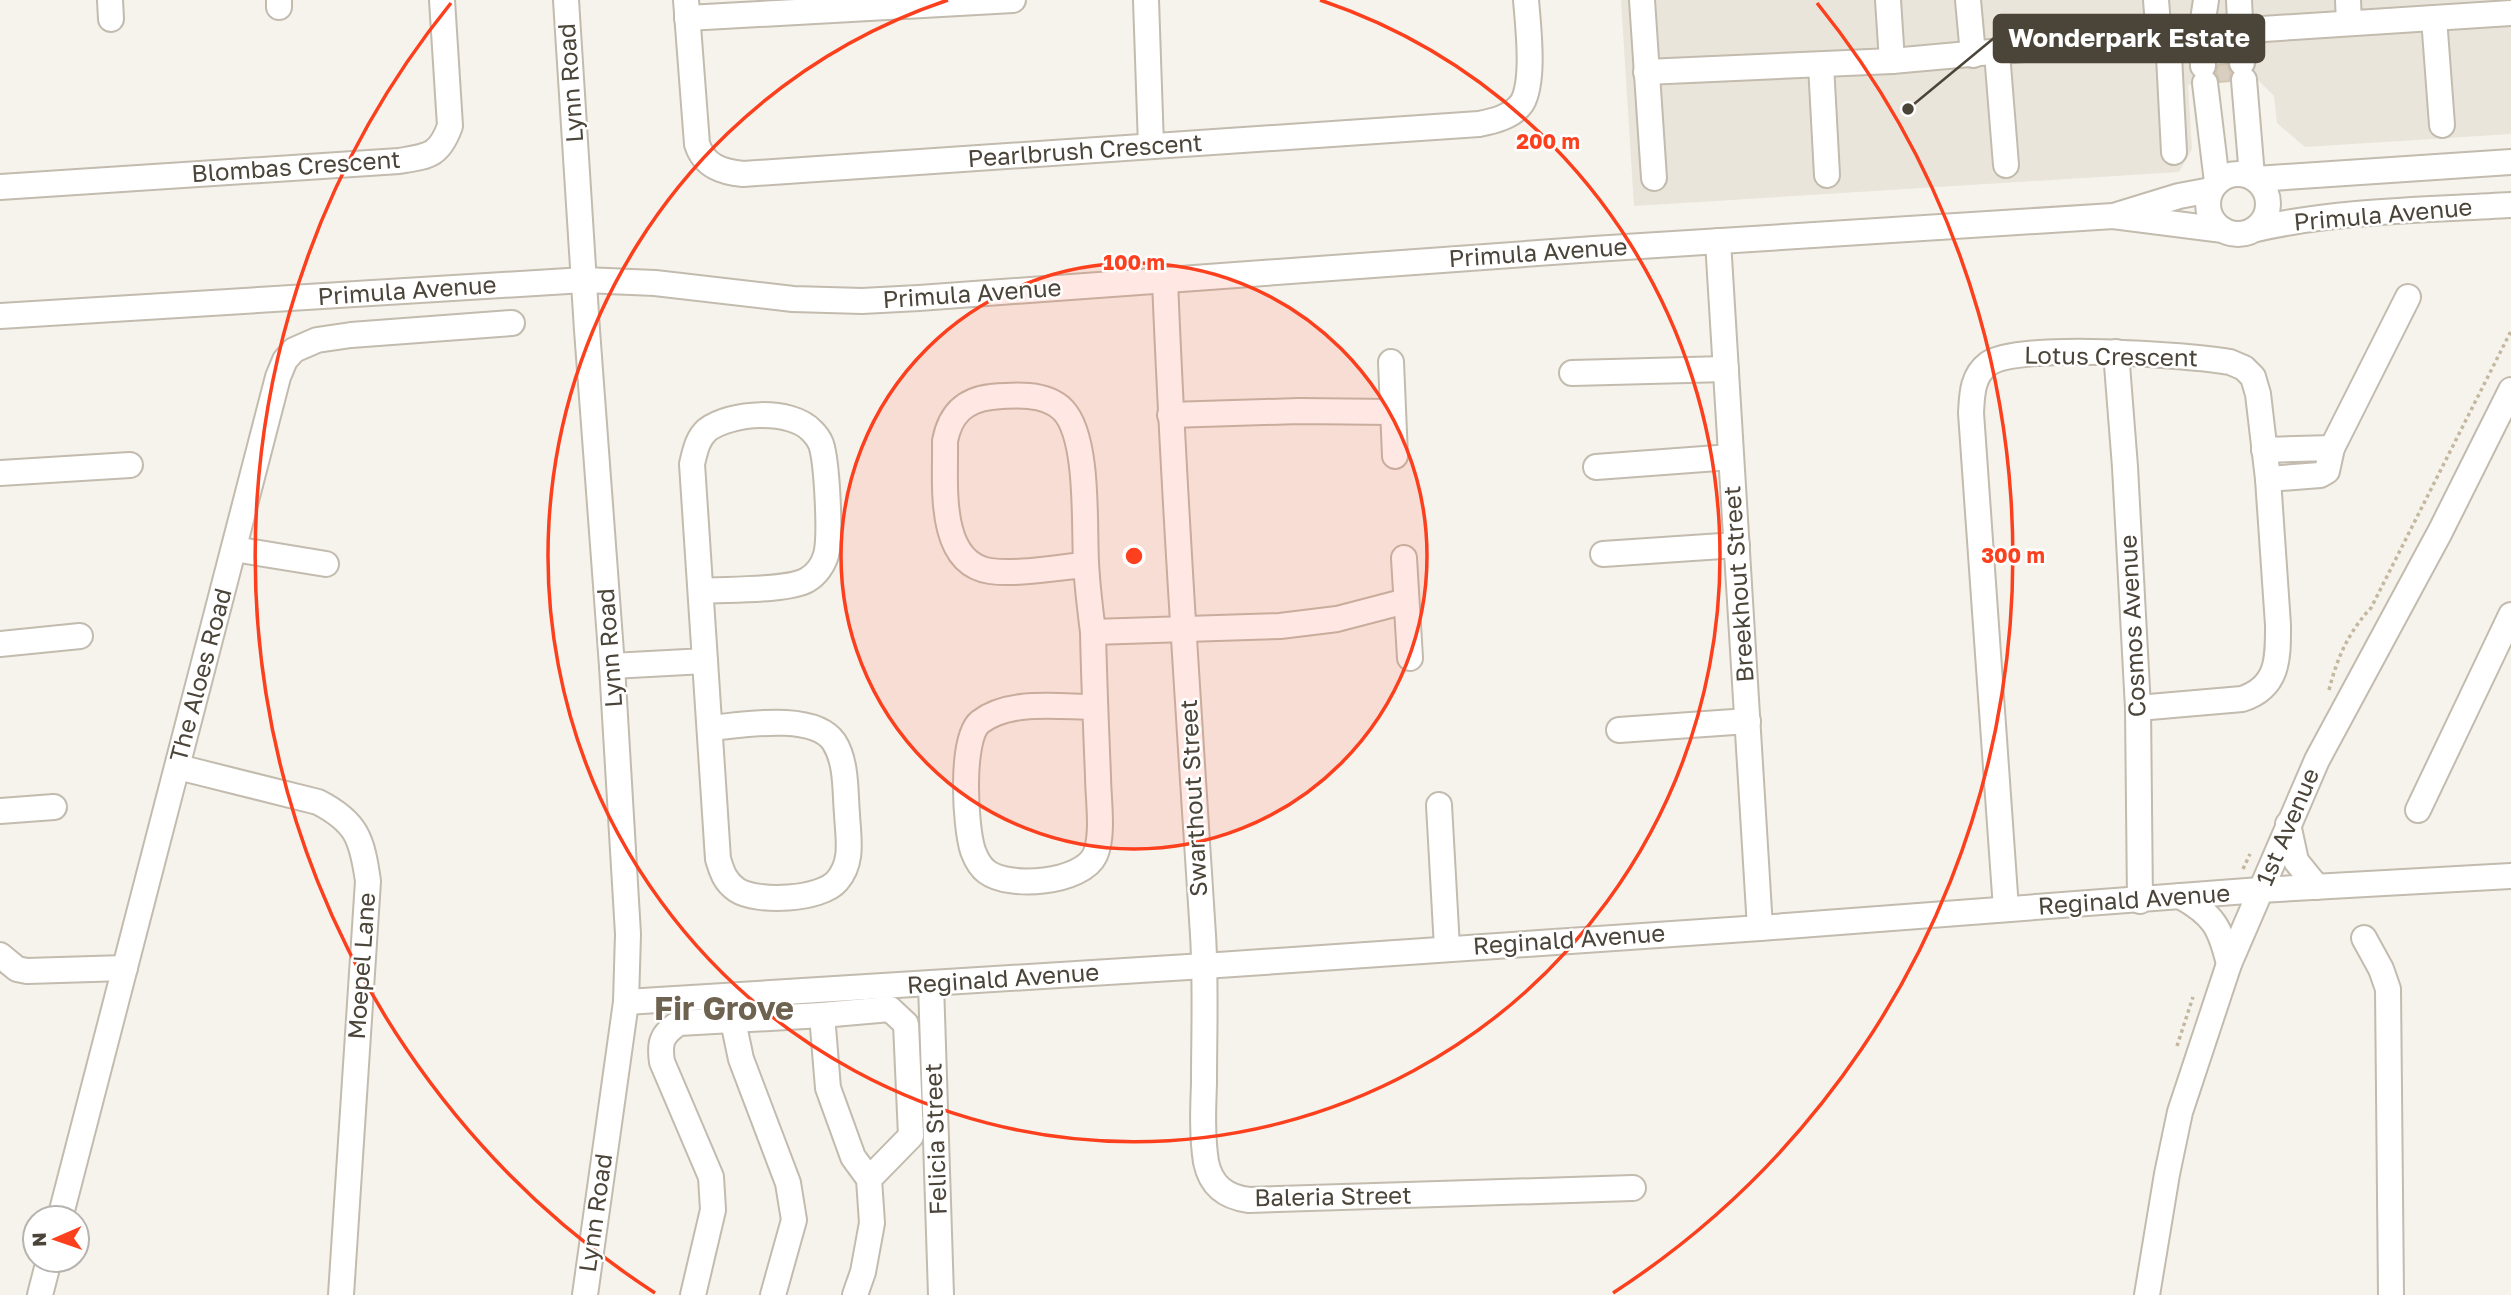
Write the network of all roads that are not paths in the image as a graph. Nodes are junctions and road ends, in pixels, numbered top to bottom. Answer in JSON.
{"nodes":[{"id":1,"x":442,"y":0,"type":"edge"},
{"id":2,"x":566,"y":0,"type":"edge"},
{"id":3,"x":1013,"y":0,"type":"edge"},
{"id":4,"x":1146,"y":0,"type":"edge"},
{"id":5,"x":1526,"y":0,"type":"edge"},
{"id":6,"x":1642,"y":0,"type":"edge"},
{"id":7,"x":1888,"y":0,"type":"edge"},
{"id":8,"x":1968,"y":0,"type":"edge"},
{"id":9,"x":2156,"y":0,"type":"edge"},
{"id":10,"x":2206,"y":0,"type":"edge"},
{"id":11,"x":2239,"y":0,"type":"edge"},
{"id":12,"x":687,"y":9,"type":"edge"},
{"id":13,"x":2349,"y":11,"type":"edge"},
{"id":14,"x":2511,"y":13,"type":"edge"},
{"id":15,"x":2434,"y":18,"type":"junction"},
{"id":16,"x":2240,"y":31,"type":"junction"},
{"id":17,"x":2201,"y":33,"type":"junction"},
{"id":18,"x":2163,"y":37,"type":"junction"},
{"id":19,"x":1985,"y":54,"type":"junction"},
{"id":20,"x":1892,"y":61,"type":"junction"},
{"id":21,"x":1821,"y":65,"type":"junction"},
{"id":22,"x":1646,"y":72,"type":"junction"},
{"id":23,"x":2442,"y":125,"type":"dead end"},
{"id":24,"x":1152,"y":146,"type":"junction"},
{"id":25,"x":2174,"y":152,"type":"dead end"},
{"id":26,"x":2511,"y":162,"type":"edge"},
{"id":27,"x":2006,"y":165,"type":"dead end"},
{"id":28,"x":1827,"y":175,"type":"dead end"},
{"id":29,"x":1654,"y":178,"type":"dead end"},
{"id":30,"x":2254,"y":178,"type":"junction"},
{"id":31,"x":2214,"y":186,"type":"junction"},
{"id":32,"x":0,"y":187,"type":"edge"},
{"id":33,"x":2511,"y":205,"type":"edge"},
{"id":34,"x":2113,"y":216,"type":"junction"},
{"id":35,"x":2256,"y":229,"type":"junction"},
{"id":36,"x":2223,"y":230,"type":"junction"},
{"id":37,"x":1718,"y":241,"type":"junction"},
{"id":38,"x":584,"y":280,"type":"junction"},
{"id":39,"x":1165,"y":281,"type":"junction"},
{"id":40,"x":2408,"y":297,"type":"dead end"},
{"id":41,"x":0,"y":316,"type":"edge"},
{"id":42,"x":512,"y":323,"type":"dead end"},
{"id":43,"x":2116,"y":352,"type":"junction"},
{"id":44,"x":1391,"y":362,"type":"dead end"},
{"id":45,"x":1726,"y":369,"type":"junction"},
{"id":46,"x":1572,"y":373,"type":"dead end"},
{"id":47,"x":2511,"y":390,"type":"edge"},
{"id":48,"x":1393,"y":412,"type":"junction"},
{"id":49,"x":1170,"y":415,"type":"junction"},
{"id":50,"x":2332,"y":448,"type":"junction"},
{"id":51,"x":2264,"y":450,"type":"junction"},
{"id":52,"x":1395,"y":456,"type":"dead end"},
{"id":53,"x":1731,"y":457,"type":"junction"},
{"id":54,"x":130,"y":465,"type":"dead end"},
{"id":55,"x":1596,"y":467,"type":"dead end"},
{"id":56,"x":0,"y":473,"type":"edge"},
{"id":57,"x":2267,"y":479,"type":"junction"},
{"id":58,"x":1737,"y":545,"type":"junction"},
{"id":59,"x":234,"y":549,"type":"junction"},
{"id":60,"x":1603,"y":554,"type":"dead end"},
{"id":61,"x":1404,"y":558,"type":"dead end"},
{"id":62,"x":326,"y":564,"type":"dead end"},
{"id":63,"x":1086,"y":565,"type":"junction"},
{"id":64,"x":701,"y":591,"type":"junction"},
{"id":65,"x":1406,"y":601,"type":"junction"},
{"id":66,"x":2511,"y":615,"type":"edge"},
{"id":67,"x":1184,"y":629,"type":"junction"},
{"id":68,"x":1093,"y":632,"type":"junction"},
{"id":69,"x":80,"y":636,"type":"dead end"},
{"id":70,"x":0,"y":644,"type":"edge"},
{"id":71,"x":1410,"y":658,"type":"dead end"},
{"id":72,"x":705,"y":661,"type":"junction"},
{"id":73,"x":612,"y":666,"type":"junction"},
{"id":74,"x":1095,"y":707,"type":"junction"},
{"id":75,"x":2138,"y":708,"type":"junction"},
{"id":76,"x":1748,"y":721,"type":"junction"},
{"id":77,"x":711,"y":728,"type":"junction"},
{"id":78,"x":1619,"y":730,"type":"dead end"},
{"id":79,"x":177,"y":767,"type":"junction"},
{"id":80,"x":1439,"y":805,"type":"dead end"},
{"id":81,"x":54,"y":807,"type":"dead end"},
{"id":82,"x":2418,"y":810,"type":"dead end"},
{"id":83,"x":0,"y":811,"type":"edge"},
{"id":84,"x":2288,"y":824,"type":"junction"},
{"id":85,"x":2511,"y":876,"type":"edge"},
{"id":86,"x":2317,"y":887,"type":"junction"},
{"id":87,"x":2260,"y":890,"type":"junction"},
{"id":88,"x":2180,"y":897,"type":"junction"},
{"id":89,"x":2140,"y":901,"type":"junction"},
{"id":90,"x":2006,"y":909,"type":"junction"},
{"id":91,"x":1760,"y":928,"type":"junction"},
{"id":92,"x":2364,"y":938,"type":"dead end"},
{"id":93,"x":1447,"y":948,"type":"junction"},
{"id":94,"x":2229,"y":964,"type":"junction"},
{"id":95,"x":1205,"y":966,"type":"junction"},
{"id":96,"x":3,"y":967,"type":"edge"},
{"id":97,"x":125,"y":968,"type":"junction"},
{"id":98,"x":931,"y":984,"type":"junction"},
{"id":99,"x":626,"y":1002,"type":"junction"},
{"id":100,"x":822,"y":1015,"type":"junction"},
{"id":101,"x":733,"y":1021,"type":"junction"},
{"id":102,"x":869,"y":1179,"type":"junction"},
{"id":103,"x":1633,"y":1188,"type":"dead end"},
{"id":104,"x":64,"y":1204,"type":"edge"},
{"id":105,"x":45,"y":1274,"type":"edge"},
{"id":106,"x":40,"y":1295,"type":"edge"},
{"id":107,"x":341,"y":1295,"type":"edge"},
{"id":108,"x":585,"y":1295,"type":"edge"},
{"id":109,"x":693,"y":1295,"type":"edge"},
{"id":110,"x":773,"y":1295,"type":"edge"},
{"id":111,"x":855,"y":1295,"type":"edge"},
{"id":112,"x":941,"y":1295,"type":"edge"},
{"id":113,"x":2147,"y":1295,"type":"edge"},
{"id":114,"x":2392,"y":1295,"type":"edge"}],
"edges":[{"from":1,"to":32,"type":"street","name":"Blombas Crescent"},
{"from":2,"to":38,"type":"street","name":"Lynn Road"},
{"from":3,"to":12,"type":"street"},
{"from":4,"to":24,"type":"street"},
{"from":5,"to":24,"type":"street","name":"Pearlbrush Crescent"},
{"from":6,"to":22,"type":"street"},
{"from":7,"to":20,"type":"street"},
{"from":8,"to":19,"type":"street"},
{"from":9,"to":18,"type":"street"},
{"from":10,"to":17,"type":"street"},
{"from":11,"to":16,"type":"street"},
{"from":12,"to":24,"type":"street","name":"Pearlbrush Crescent"},
{"from":13,"to":15,"type":"street"},
{"from":13,"to":16,"type":"street"},
{"from":14,"to":15,"type":"street"},
{"from":15,"to":23,"type":"street"},
{"from":16,"to":17,"type":"street"},
{"from":16,"to":30,"type":"street"},
{"from":17,"to":18,"type":"street"},
{"from":17,"to":31,"type":"street"},
{"from":18,"to":19,"type":"street"},
{"from":18,"to":25,"type":"street"},
{"from":19,"to":20,"type":"street"},
{"from":19,"to":27,"type":"street"},
{"from":20,"to":21,"type":"street"},
{"from":21,"to":22,"type":"street"},
{"from":21,"to":28,"type":"street"},
{"from":22,"to":29,"type":"street"},
{"from":26,"to":30,"type":"street","name":"Primula Avenue"},
{"from":30,"to":31,"type":"street"},
{"from":30,"to":35,"type":"street"},
{"from":31,"to":34,"type":"street","name":"Primula Avenue"},
{"from":31,"to":36,"type":"street"},
{"from":33,"to":35,"type":"street","name":"Primula Avenue"},
{"from":34,"to":36,"type":"street","name":"Primula Avenue"},
{"from":34,"to":37,"type":"street","name":"Primula Avenue"},
{"from":35,"to":36,"type":"street"},
{"from":37,"to":39,"type":"street","name":"Primula Avenue"},
{"from":37,"to":45,"type":"street","name":"Breekhout Street"},
{"from":38,"to":39,"type":"street","name":"Primula Avenue"},
{"from":38,"to":41,"type":"street","name":"Primula Avenue"},
{"from":38,"to":73,"type":"street","name":"Lynn Road"},
{"from":39,"to":49,"type":"street","name":"Swarthout Street"},
{"from":40,"to":50,"type":"street"},
{"from":42,"to":59,"type":"street","name":"The Aloes Road"},
{"from":43,"to":51,"type":"street","name":"Lotus Crescent"},
{"from":43,"to":75,"type":"street","name":"Cosmos Avenue"},
{"from":43,"to":90,"type":"street","name":"Lotus Crescent"},
{"from":44,"to":48,"type":"street"},
{"from":45,"to":46,"type":"street"},
{"from":45,"to":53,"type":"street","name":"Breekhout Street"},
{"from":47,"to":84,"type":"street","name":"1st Avenue"},
{"from":48,"to":49,"type":"street"},
{"from":48,"to":52,"type":"street"},
{"from":49,"to":67,"type":"street","name":"Swarthout Street"},
{"from":50,"to":51,"type":"street"},
{"from":50,"to":57,"type":"street"},
{"from":51,"to":57,"type":"street","name":"Lotus Crescent"},
{"from":53,"to":55,"type":"street"},
{"from":53,"to":58,"type":"street","name":"Breekhout Street"},
{"from":54,"to":56,"type":"street"},
{"from":57,"to":75,"type":"street","name":"Lotus Crescent"},
{"from":58,"to":60,"type":"street"},
{"from":58,"to":76,"type":"street","name":"Breekhout Street"},
{"from":59,"to":62,"type":"street"},
{"from":59,"to":79,"type":"street","name":"The Aloes Road"},
{"from":61,"to":65,"type":"street"},
{"from":63,"to":63,"type":"street"},
{"from":63,"to":68,"type":"street"},
{"from":64,"to":64,"type":"street"},
{"from":64,"to":72,"type":"street"},
{"from":65,"to":67,"type":"street"},
{"from":65,"to":71,"type":"street"},
{"from":66,"to":82,"type":"street"},
{"from":67,"to":68,"type":"street"},
{"from":67,"to":95,"type":"street","name":"Swarthout Street"},
{"from":68,"to":74,"type":"street"},
{"from":69,"to":70,"type":"street"},
{"from":72,"to":73,"type":"street"},
{"from":72,"to":77,"type":"street"},
{"from":73,"to":99,"type":"street","name":"Lynn Road"},
{"from":74,"to":74,"type":"street"},
{"from":75,"to":89,"type":"street","name":"Cosmos Avenue"},
{"from":76,"to":78,"type":"street"},
{"from":76,"to":91,"type":"street","name":"Breekhout Street"},
{"from":77,"to":77,"type":"street"},
{"from":79,"to":97,"type":"street","name":"The Aloes Road"},
{"from":79,"to":107,"type":"street","name":"Moepel Lane"},
{"from":80,"to":93,"type":"street"},
{"from":81,"to":83,"type":"street"},
{"from":84,"to":86,"type":"street"},
{"from":84,"to":87,"type":"street","name":"1st Avenue"},
{"from":85,"to":86,"type":"street","name":"Reginald Avenue"},
{"from":86,"to":87,"type":"street","name":"Reginald Avenue"},
{"from":87,"to":88,"type":"street","name":"Reginald Avenue"},
{"from":87,"to":94,"type":"street","name":"1st Avenue"},
{"from":88,"to":89,"type":"street","name":"Reginald Avenue"},
{"from":88,"to":94,"type":"street"},
{"from":89,"to":90,"type":"street","name":"Reginald Avenue"},
{"from":90,"to":91,"type":"street","name":"Reginald Avenue"},
{"from":91,"to":93,"type":"street","name":"Reginald Avenue"},
{"from":92,"to":114,"type":"street"},
{"from":93,"to":95,"type":"street","name":"Reginald Avenue"},
{"from":94,"to":113,"type":"street","name":"1st Avenue"},
{"from":95,"to":98,"type":"street","name":"Reginald Avenue"},
{"from":95,"to":103,"type":"street","name":"Baleria Street"},
{"from":96,"to":97,"type":"street"},
{"from":97,"to":104,"type":"street","name":"The Aloes Road"},
{"from":98,"to":99,"type":"street","name":"Reginald Avenue"},
{"from":98,"to":112,"type":"street","name":"Felicia Street"},
{"from":99,"to":108,"type":"street","name":"Lynn Road"},
{"from":100,"to":101,"type":"street"},
{"from":100,"to":102,"type":"street"},
{"from":100,"to":102,"type":"street"},
{"from":101,"to":109,"type":"street"},
{"from":101,"to":110,"type":"street"},
{"from":102,"to":111,"type":"street"},
{"from":105,"to":106,"type":"street"}]}
